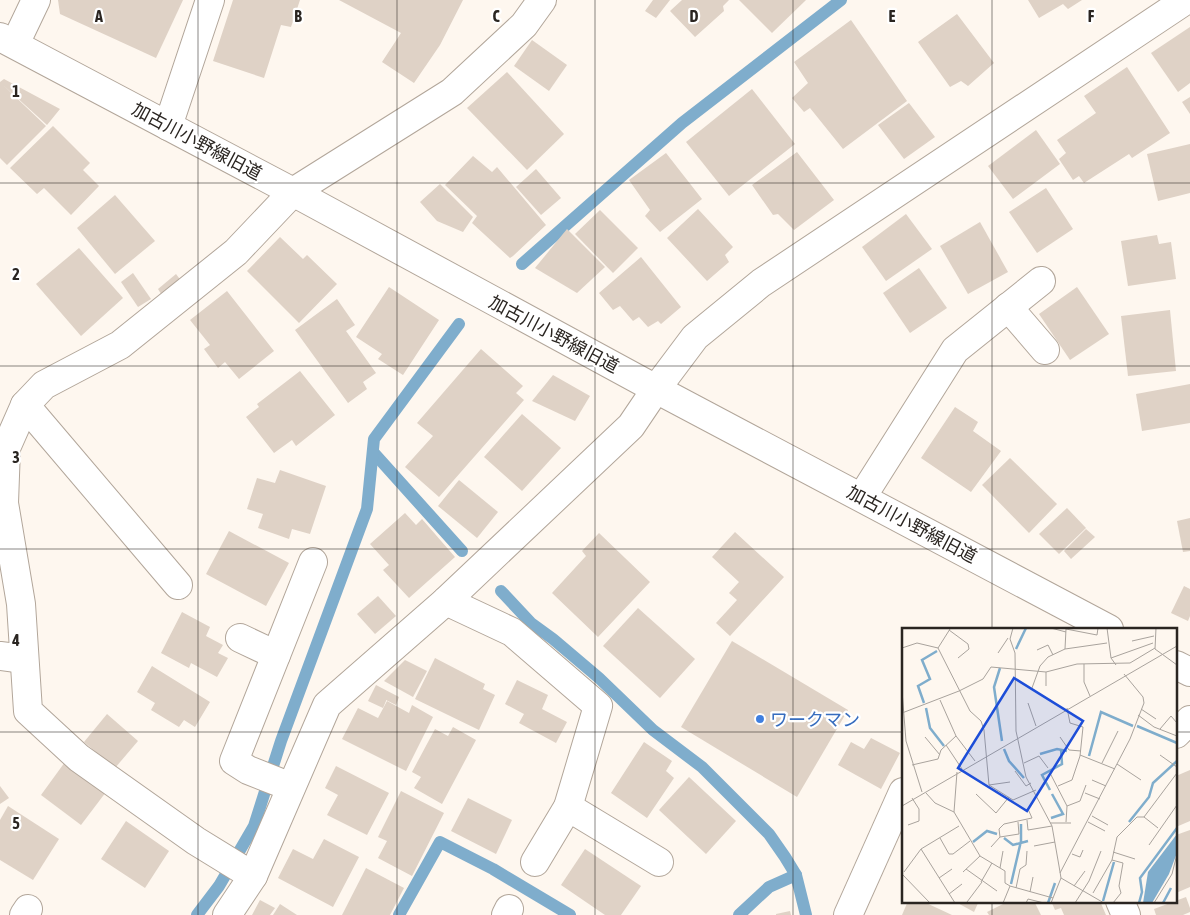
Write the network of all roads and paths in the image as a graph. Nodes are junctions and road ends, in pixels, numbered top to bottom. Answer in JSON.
{"nodes":[{"id":1,"x":36,"y":0,"type":"edge"},
{"id":2,"x":210,"y":0,"type":"edge"},
{"id":3,"x":542,"y":0,"type":"edge"},
{"id":4,"x":1186,"y":0,"type":"edge"},
{"id":5,"x":7,"y":40,"type":"edge"},
{"id":6,"x":168,"y":126,"type":"junction"},
{"id":7,"x":293,"y":192,"type":"junction"},
{"id":8,"x":1041,"y":281,"type":"dead end"},
{"id":9,"x":1008,"y":307,"type":"junction"},
{"id":10,"x":1045,"y":350,"type":"dead end"},
{"id":11,"x":656,"y":389,"type":"junction"},
{"id":12,"x":24,"y":405,"type":"junction"},
{"id":13,"x":862,"y":497,"type":"junction"},
{"id":14,"x":312,"y":562,"type":"dead end"},
{"id":15,"x":178,"y":585,"type":"dead end"},
{"id":16,"x":446,"y":601,"type":"junction"},
{"id":17,"x":1107,"y":628,"type":"edge"},
{"id":18,"x":240,"y":638,"type":"dead end"},
{"id":19,"x":276,"y":655,"type":"junction"},
{"id":20,"x":12,"y":658,"type":"edge"},
{"id":21,"x":1178,"y":666,"type":"edge"},
{"id":22,"x":1190,"y":672,"type":"edge"},
{"id":23,"x":1190,"y":720,"type":"edge"},
{"id":24,"x":1178,"y":732,"type":"edge"},
{"id":25,"x":286,"y":786,"type":"junction"},
{"id":26,"x":902,"y":794,"type":"edge"},
{"id":27,"x":568,"y":807,"type":"junction"},
{"id":28,"x":535,"y":862,"type":"dead end"},
{"id":29,"x":659,"y":862,"type":"dead end"},
{"id":30,"x":251,"y":875,"type":"junction"},
{"id":31,"x":1120,"y":902,"type":"edge"},
{"id":32,"x":227,"y":915,"type":"edge"},
{"id":33,"x":848,"y":915,"type":"edge"},
{"id":34,"x":1126,"y":915,"type":"edge"}],
"edges":[{"from":1,"to":5,"type":"street"},
{"from":2,"to":6,"type":"street"},
{"from":3,"to":7,"type":"street"},
{"from":4,"to":11,"type":"street"},
{"from":5,"to":6,"type":"street","name":"加古川小野線旧道"},
{"from":6,"to":7,"type":"street","name":"加古川小野線旧道"},
{"from":7,"to":11,"type":"street","name":"加古川小野線旧道"},
{"from":7,"to":12,"type":"street"},
{"from":8,"to":9,"type":"street"},
{"from":9,"to":10,"type":"street"},
{"from":9,"to":13,"type":"street"},
{"from":11,"to":13,"type":"street","name":"加古川小野線旧道"},
{"from":11,"to":16,"type":"street"},
{"from":12,"to":15,"type":"street"},
{"from":12,"to":20,"type":"street"},
{"from":13,"to":17,"type":"street","name":"加古川小野線旧道"},
{"from":14,"to":19,"type":"street"},
{"from":16,"to":25,"type":"street"},
{"from":16,"to":27,"type":"street"},
{"from":18,"to":19,"type":"street"},
{"from":19,"to":25,"type":"street"},
{"from":20,"to":30,"type":"street"},
{"from":21,"to":22,"type":"street"},
{"from":23,"to":24,"type":"street"},
{"from":25,"to":30,"type":"street"},
{"from":26,"to":33,"type":"street"},
{"from":27,"to":28,"type":"street"},
{"from":27,"to":29,"type":"street"},
{"from":30,"to":32,"type":"street"},
{"from":31,"to":34,"type":"street"}]}
